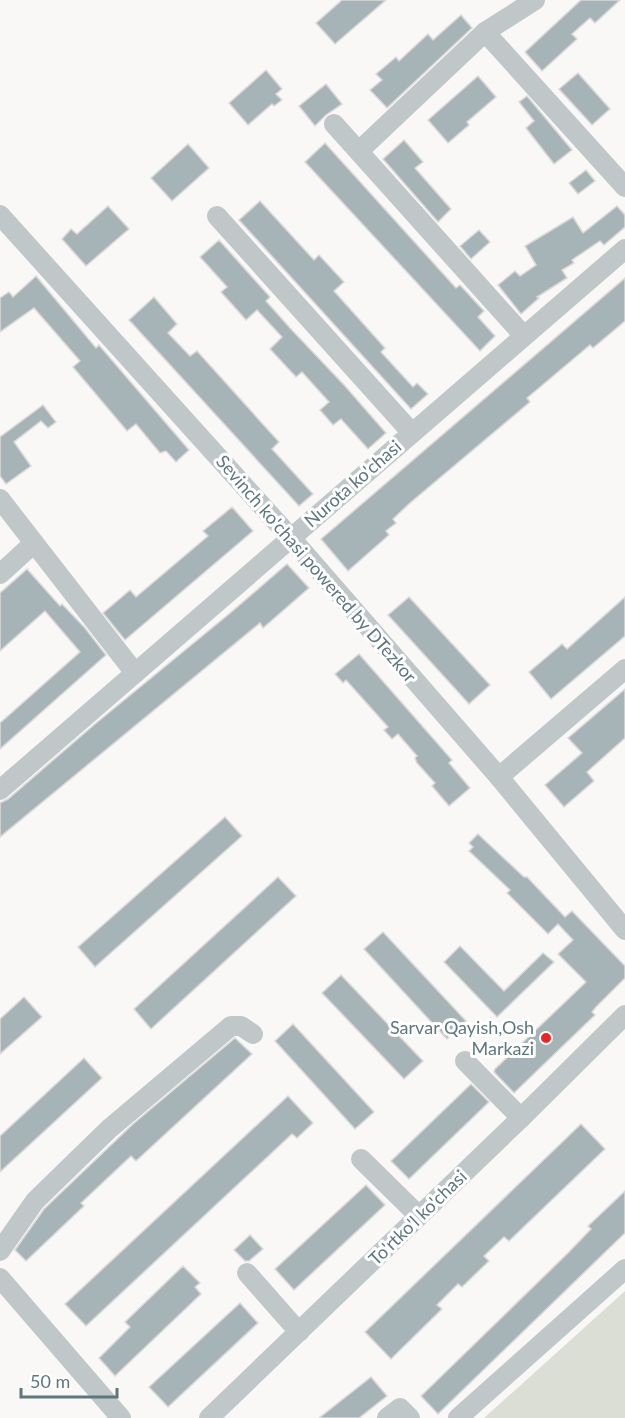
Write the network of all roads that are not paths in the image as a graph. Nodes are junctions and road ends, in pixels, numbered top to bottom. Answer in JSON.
{"nodes":[{"id":1,"x":535,"y":0,"type":"edge"},
{"id":2,"x":484,"y":32,"type":"junction"},
{"id":3,"x":334,"y":124,"type":"dead end"},
{"id":4,"x":359,"y":151,"type":"junction"},
{"id":5,"x":625,"y":187,"type":"edge"},
{"id":6,"x":0,"y":215,"type":"edge"},
{"id":7,"x":217,"y":216,"type":"dead end"},
{"id":8,"x":625,"y":249,"type":"edge"},
{"id":9,"x":524,"y":336,"type":"junction"},
{"id":10,"x":412,"y":433,"type":"junction"},
{"id":11,"x":0,"y":499,"type":"edge"},
{"id":12,"x":291,"y":538,"type":"junction"},
{"id":13,"x":34,"y":543,"type":"junction"},
{"id":14,"x":0,"y":574,"type":"edge"},
{"id":15,"x":625,"y":669,"type":"edge"},
{"id":16,"x":135,"y":673,"type":"junction"},
{"id":17,"x":499,"y":777,"type":"junction"},
{"id":18,"x":0,"y":790,"type":"edge"},
{"id":19,"x":625,"y":930,"type":"edge"},
{"id":20,"x":625,"y":1015,"type":"edge"},
{"id":21,"x":252,"y":1034,"type":"dead end"},
{"id":22,"x":465,"y":1061,"type":"dead end"},
{"id":23,"x":521,"y":1118,"type":"junction"},
{"id":24,"x":361,"y":1159,"type":"dead end"},
{"id":25,"x":419,"y":1216,"type":"junction"},
{"id":26,"x":0,"y":1251,"type":"edge"},
{"id":27,"x":625,"y":1269,"type":"edge"},
{"id":28,"x":247,"y":1274,"type":"dead end"},
{"id":29,"x":0,"y":1278,"type":"edge"},
{"id":30,"x":299,"y":1332,"type":"junction"},
{"id":31,"x":121,"y":1418,"type":"edge"},
{"id":32,"x":209,"y":1418,"type":"edge"},
{"id":33,"x":387,"y":1418,"type":"edge"},
{"id":34,"x":411,"y":1418,"type":"edge"},
{"id":35,"x":458,"y":1418,"type":"edge"}],
"edges":[{"from":1,"to":2,"type":"street"},
{"from":2,"to":4,"type":"street"},
{"from":2,"to":5,"type":"street"},
{"from":3,"to":4,"type":"street"},
{"from":4,"to":9,"type":"street"},
{"from":6,"to":12,"type":"street","name":"Sevinch ko'chasi powered by DTezkor"},
{"from":7,"to":10,"type":"street"},
{"from":8,"to":9,"type":"street","name":"Nurota ko'chasi"},
{"from":9,"to":10,"type":"street","name":"Nurota ko'chasi"},
{"from":10,"to":12,"type":"street","name":"Nurota ko'chasi"},
{"from":11,"to":13,"type":"street"},
{"from":12,"to":16,"type":"street","name":"Nurota ko'chasi"},
{"from":12,"to":17,"type":"street","name":"Sevinch ko'chasi powered by DTezkor"},
{"from":13,"to":14,"type":"street"},
{"from":13,"to":16,"type":"street"},
{"from":15,"to":17,"type":"street"},
{"from":16,"to":18,"type":"street","name":"Nurota ko'chasi"},
{"from":17,"to":19,"type":"street","name":"Sevinch ko'chasi powered by DTezkor"},
{"from":20,"to":23,"type":"street","name":"To'rtko'l ko'chasi"},
{"from":21,"to":26,"type":"street"},
{"from":22,"to":23,"type":"street"},
{"from":23,"to":25,"type":"street","name":"To'rtko'l ko'chasi"},
{"from":24,"to":25,"type":"street"},
{"from":25,"to":30,"type":"street","name":"To'rtko'l ko'chasi"},
{"from":27,"to":35,"type":"street"},
{"from":28,"to":30,"type":"street"},
{"from":29,"to":31,"type":"street"},
{"from":30,"to":32,"type":"street","name":"To'rtko'l ko'chasi"},
{"from":33,"to":34,"type":"street"}]}
